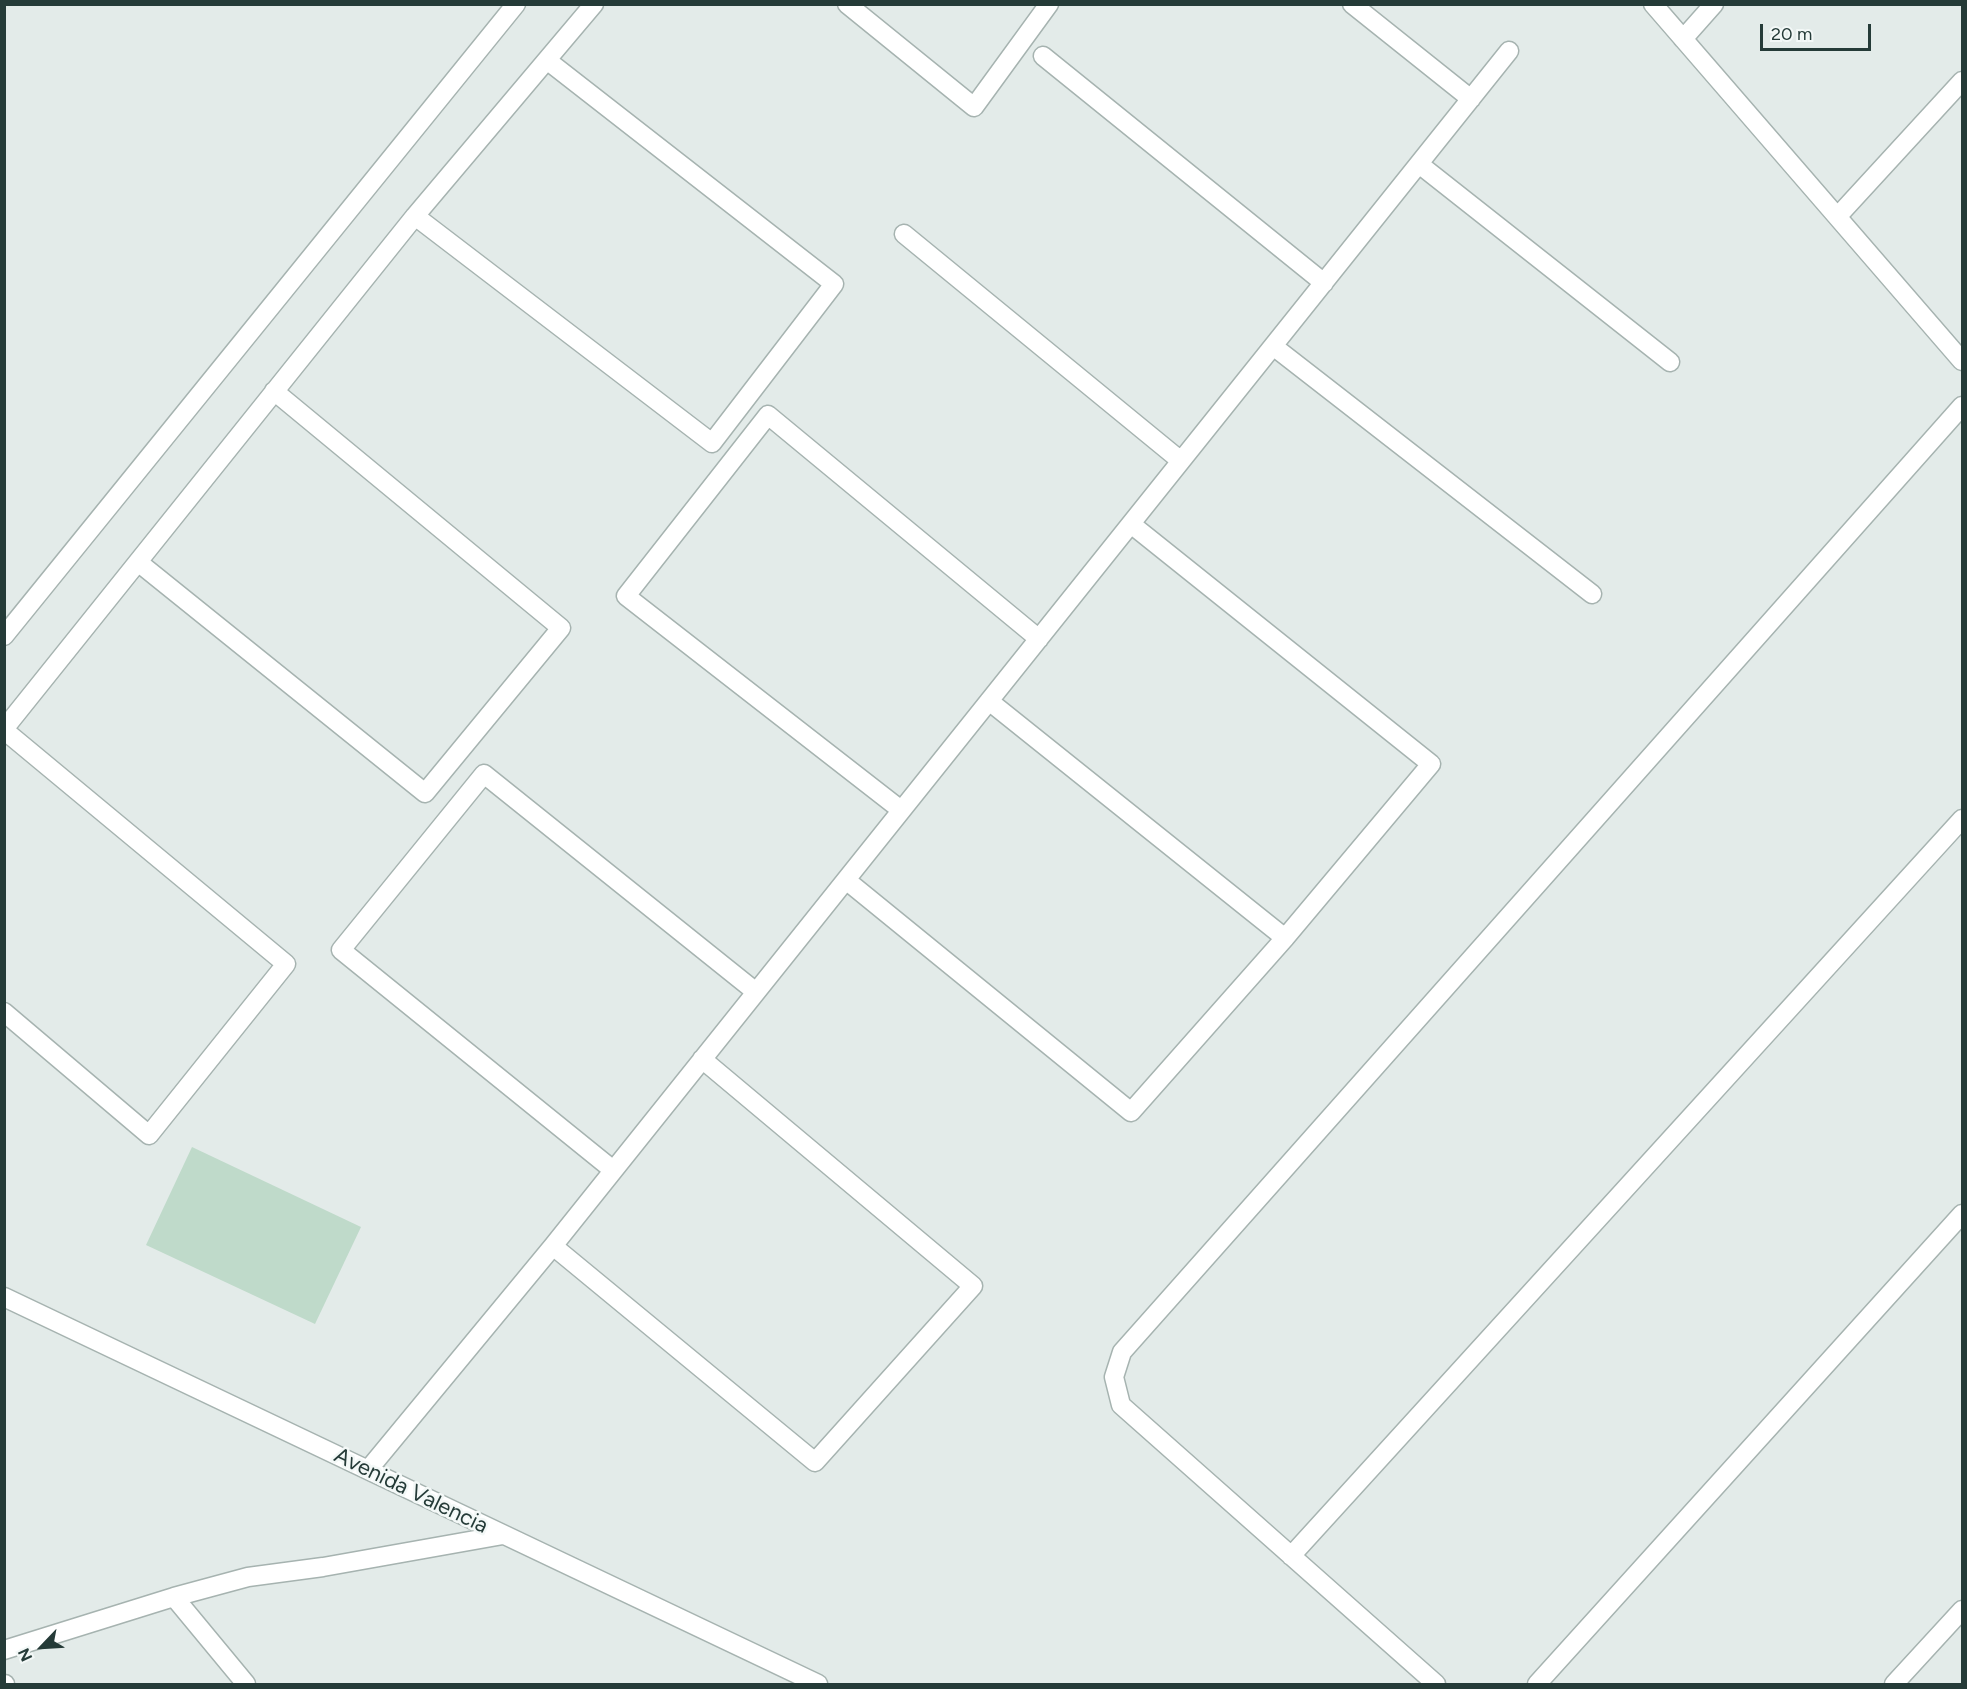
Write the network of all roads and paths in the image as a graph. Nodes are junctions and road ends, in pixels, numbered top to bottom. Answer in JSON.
{"nodes":[{"id":1,"x":516,"y":4,"type":"edge"},
{"id":2,"x":594,"y":4,"type":"edge"},
{"id":3,"x":847,"y":4,"type":"edge"},
{"id":4,"x":1049,"y":4,"type":"edge"},
{"id":5,"x":1352,"y":4,"type":"edge"},
{"id":6,"x":1653,"y":4,"type":"edge"},
{"id":7,"x":1714,"y":4,"type":"edge"},
{"id":8,"x":1683,"y":39,"type":"junction"},
{"id":9,"x":1509,"y":51,"type":"dead end"},
{"id":10,"x":1043,"y":56,"type":"dead end"},
{"id":11,"x":548,"y":61,"type":"junction"},
{"id":12,"x":1962,"y":81,"type":"edge"},
{"id":13,"x":1471,"y":99,"type":"junction"},
{"id":14,"x":1419,"y":164,"type":"junction"},
{"id":15,"x":415,"y":216,"type":"junction"},
{"id":16,"x":1838,"y":216,"type":"junction"},
{"id":17,"x":904,"y":234,"type":"dead end"},
{"id":18,"x":1324,"y":283,"type":"junction"},
{"id":19,"x":1274,"y":346,"type":"junction"},
{"id":20,"x":1962,"y":361,"type":"edge"},
{"id":21,"x":1670,"y":362,"type":"dead end"},
{"id":22,"x":274,"y":391,"type":"junction"},
{"id":23,"x":1962,"y":406,"type":"edge"},
{"id":24,"x":1181,"y":461,"type":"junction"},
{"id":25,"x":1131,"y":524,"type":"junction"},
{"id":26,"x":138,"y":562,"type":"junction"},
{"id":27,"x":1592,"y":594,"type":"dead end"},
{"id":28,"x":4,"y":636,"type":"edge"},
{"id":29,"x":1039,"y":639,"type":"junction"},
{"id":30,"x":989,"y":701,"type":"junction"},
{"id":31,"x":4,"y":730,"type":"edge"},
{"id":32,"x":902,"y":810,"type":"junction"},
{"id":33,"x":1962,"y":819,"type":"edge"},
{"id":34,"x":846,"y":880,"type":"junction"},
{"id":35,"x":1285,"y":938,"type":"junction"},
{"id":36,"x":756,"y":992,"type":"junction"},
{"id":37,"x":4,"y":1012,"type":"edge"},
{"id":38,"x":702,"y":1059,"type":"junction"},
{"id":39,"x":613,"y":1170,"type":"junction"},
{"id":40,"x":1962,"y":1214,"type":"edge"},
{"id":41,"x":553,"y":1245,"type":"junction"},
{"id":42,"x":4,"y":1297,"type":"edge"},
{"id":43,"x":368,"y":1470,"type":"junction"},
{"id":44,"x":503,"y":1535,"type":"junction"},
{"id":45,"x":1291,"y":1556,"type":"junction"},
{"id":46,"x":174,"y":1597,"type":"junction"},
{"id":47,"x":1962,"y":1610,"type":"edge"},
{"id":48,"x":4,"y":1650,"type":"edge"},
{"id":49,"x":246,"y":1684,"type":"edge"},
{"id":50,"x":818,"y":1684,"type":"edge"},
{"id":51,"x":1436,"y":1684,"type":"edge"},
{"id":52,"x":1537,"y":1684,"type":"edge"},
{"id":53,"x":1894,"y":1684,"type":"edge"}],
"edges":[{"from":1,"to":28,"type":"street"},
{"from":2,"to":11,"type":"street"},
{"from":3,"to":4,"type":"street"},
{"from":5,"to":13,"type":"street"},
{"from":6,"to":8,"type":"street"},
{"from":7,"to":8,"type":"street"},
{"from":8,"to":16,"type":"street"},
{"from":9,"to":13,"type":"street"},
{"from":10,"to":18,"type":"street"},
{"from":11,"to":15,"type":"street"},
{"from":11,"to":15,"type":"street"},
{"from":12,"to":16,"type":"street"},
{"from":13,"to":14,"type":"street"},
{"from":14,"to":18,"type":"street"},
{"from":14,"to":21,"type":"street"},
{"from":15,"to":22,"type":"street"},
{"from":16,"to":20,"type":"street"},
{"from":17,"to":24,"type":"street"},
{"from":18,"to":19,"type":"street"},
{"from":19,"to":24,"type":"street"},
{"from":19,"to":27,"type":"street"},
{"from":22,"to":26,"type":"street"},
{"from":22,"to":26,"type":"street"},
{"from":23,"to":45,"type":"street"},
{"from":24,"to":25,"type":"street"},
{"from":25,"to":29,"type":"street"},
{"from":25,"to":35,"type":"street"},
{"from":26,"to":31,"type":"street"},
{"from":29,"to":30,"type":"street"},
{"from":29,"to":32,"type":"street"},
{"from":30,"to":32,"type":"street"},
{"from":30,"to":35,"type":"street"},
{"from":31,"to":37,"type":"street"},
{"from":32,"to":34,"type":"street"},
{"from":33,"to":45,"type":"street"},
{"from":34,"to":35,"type":"street"},
{"from":34,"to":36,"type":"street"},
{"from":36,"to":38,"type":"street"},
{"from":36,"to":39,"type":"street"},
{"from":38,"to":39,"type":"street"},
{"from":38,"to":41,"type":"street"},
{"from":39,"to":41,"type":"street"},
{"from":40,"to":52,"type":"street"},
{"from":41,"to":43,"type":"street"},
{"from":42,"to":43,"type":"street","name":"Avenida Valencia"},
{"from":43,"to":44,"type":"street","name":"Avenida Valencia"},
{"from":44,"to":46,"type":"street"},
{"from":44,"to":50,"type":"street","name":"Avenida Valencia"},
{"from":45,"to":51,"type":"street"},
{"from":46,"to":48,"type":"street"},
{"from":46,"to":49,"type":"street"},
{"from":47,"to":53,"type":"street"}]}
